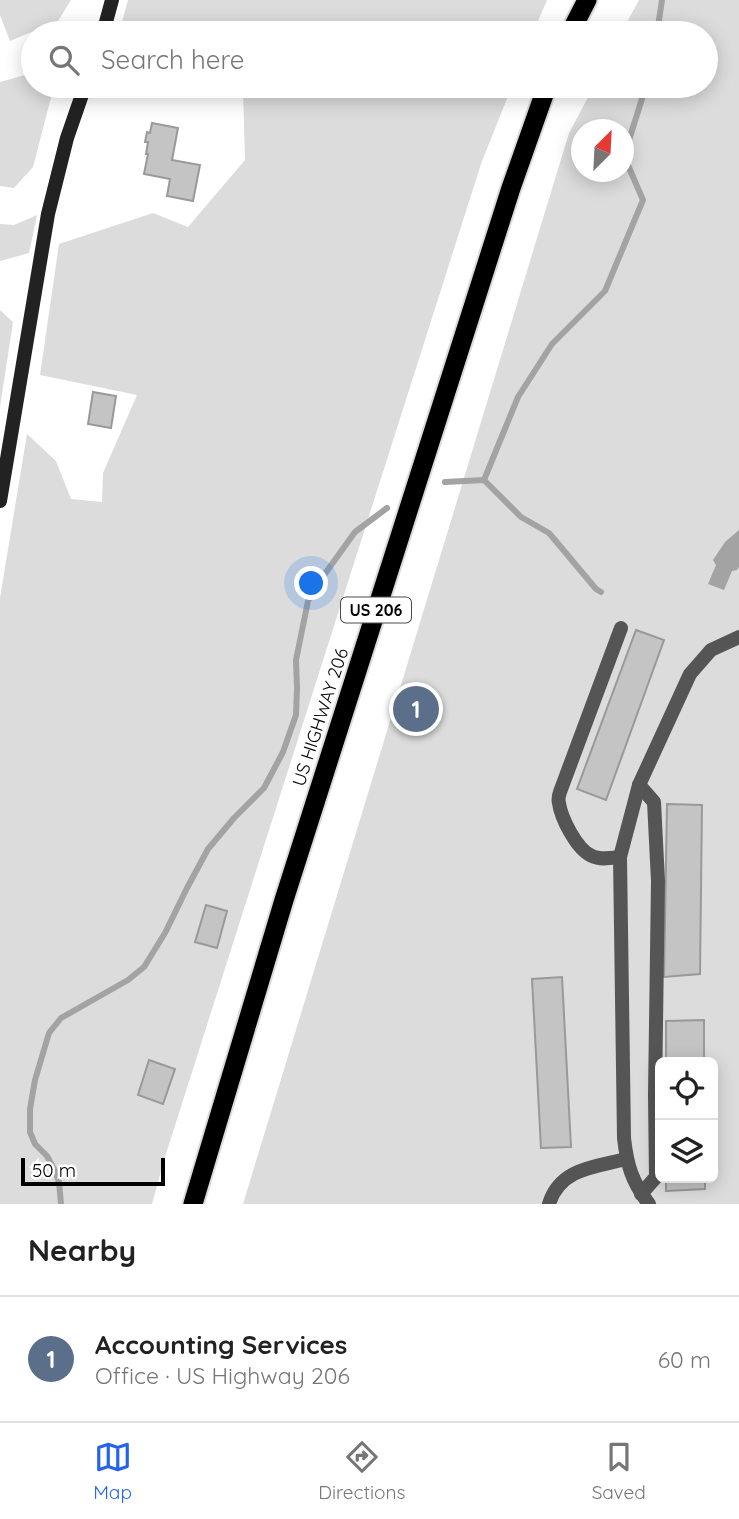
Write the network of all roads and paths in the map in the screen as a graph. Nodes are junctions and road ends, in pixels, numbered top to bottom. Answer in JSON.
{"nodes":[{"id":1,"x":112,"y":0,"type":"edge"},
{"id":2,"x":587,"y":0,"type":"edge"},
{"id":3,"x":106,"y":21,"type":"edge"},
{"id":4,"x":576,"y":21,"type":"edge"},
{"id":5,"x":81,"y":98,"type":"edge"},
{"id":6,"x":543,"y":98,"type":"edge"},
{"id":7,"x":0,"y":501,"type":"edge"},
{"id":8,"x":621,"y":628,"type":"dead end"},
{"id":9,"x":738,"y":641,"type":"edge"},
{"id":10,"x":639,"y":785,"type":"junction"},
{"id":11,"x":620,"y":858,"type":"junction"},
{"id":12,"x":626,"y":1160,"type":"junction"},
{"id":13,"x":645,"y":1199,"type":"edge"},
{"id":14,"x":193,"y":1204,"type":"edge"},
{"id":15,"x":549,"y":1204,"type":"edge"}],
"edges":[{"from":1,"to":3,"type":"main road"},
{"from":2,"to":4,"type":"highway"},
{"from":5,"to":7,"type":"main road"},
{"from":6,"to":14,"type":"highway","name":"US HIGHWAY 206","number":"US 206"},
{"from":8,"to":11,"type":"street"},
{"from":9,"to":10,"type":"street"},
{"from":10,"to":11,"type":"street"},
{"from":10,"to":13,"type":"street"},
{"from":11,"to":12,"type":"street"},
{"from":12,"to":13,"type":"street"},
{"from":12,"to":15,"type":"street"}]}
